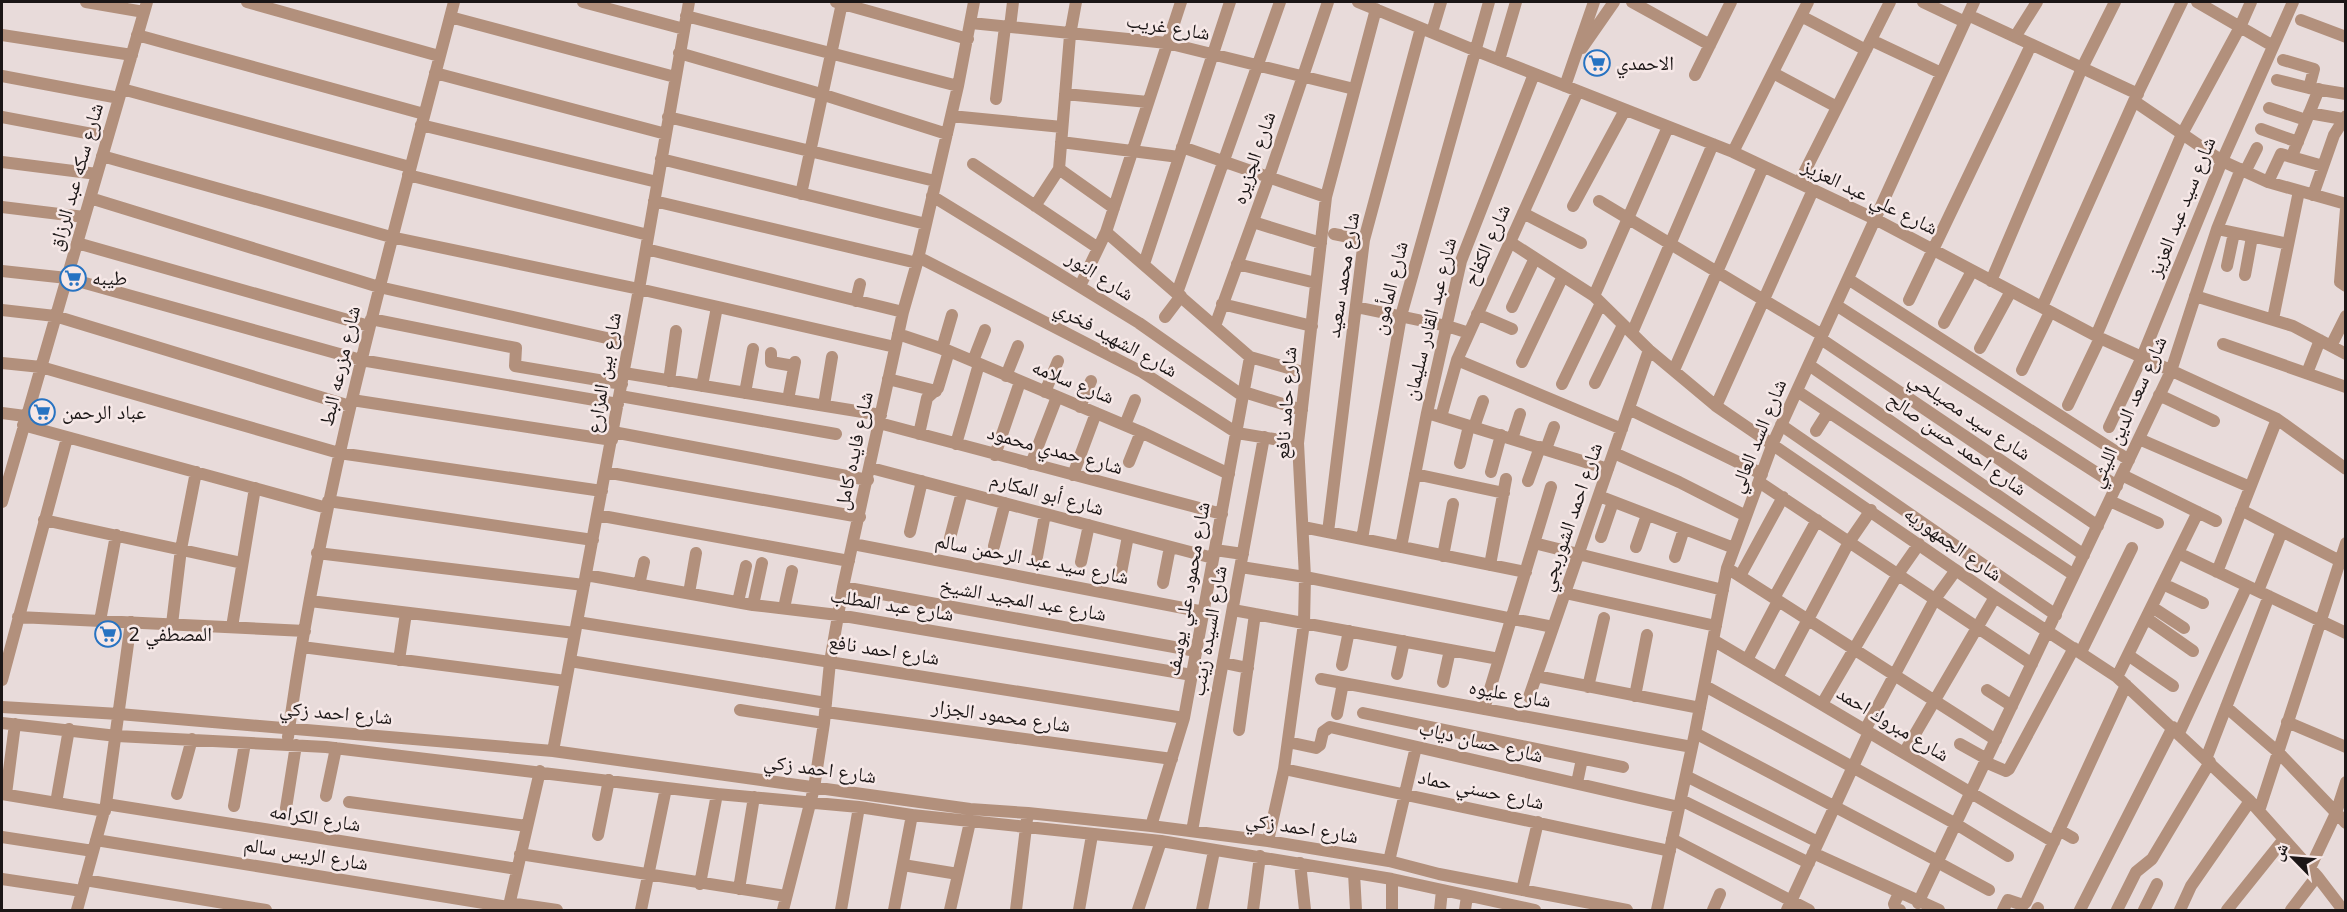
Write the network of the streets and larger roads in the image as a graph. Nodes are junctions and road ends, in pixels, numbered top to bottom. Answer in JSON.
{"nodes":[{"id":1,"x":86,"y":2,"type":"edge"},
{"id":2,"x":247,"y":2,"type":"edge"},
{"id":3,"x":454,"y":2,"type":"edge"},
{"id":4,"x":583,"y":2,"type":"edge"},
{"id":5,"x":689,"y":2,"type":"edge"},
{"id":6,"x":839,"y":2,"type":"edge"},
{"id":7,"x":974,"y":2,"type":"edge"},
{"id":8,"x":1013,"y":2,"type":"edge"},
{"id":9,"x":1076,"y":2,"type":"edge"},
{"id":10,"x":1181,"y":2,"type":"edge"},
{"id":11,"x":1230,"y":2,"type":"edge"},
{"id":12,"x":1280,"y":2,"type":"edge"},
{"id":13,"x":1328,"y":2,"type":"edge"},
{"id":14,"x":1358,"y":2,"type":"edge"},
{"id":15,"x":1441,"y":2,"type":"edge"},
{"id":16,"x":1489,"y":2,"type":"edge"},
{"id":17,"x":1516,"y":2,"type":"edge"},
{"id":18,"x":1594,"y":2,"type":"edge"},
{"id":19,"x":1614,"y":2,"type":"edge"},
{"id":20,"x":1632,"y":2,"type":"edge"},
{"id":21,"x":1731,"y":2,"type":"edge"},
{"id":22,"x":1808,"y":2,"type":"edge"},
{"id":23,"x":1890,"y":2,"type":"edge"},
{"id":24,"x":1923,"y":2,"type":"edge"},
{"id":25,"x":1974,"y":2,"type":"edge"},
{"id":26,"x":2037,"y":2,"type":"edge"},
{"id":27,"x":2115,"y":2,"type":"edge"},
{"id":28,"x":2182,"y":2,"type":"edge"},
{"id":29,"x":2197,"y":2,"type":"edge"},
{"id":30,"x":2251,"y":2,"type":"edge"},
{"id":31,"x":2293,"y":2,"type":"edge"},
{"id":32,"x":146,"y":7,"type":"edge"},
{"id":33,"x":1379,"y":7,"type":"edge"},
{"id":34,"x":1801,"y":16,"type":"junction"},
{"id":35,"x":450,"y":17,"type":"junction"},
{"id":36,"x":1966,"y":18,"type":"junction"},
{"id":37,"x":2301,"y":20,"type":"dead end"},
{"id":38,"x":685,"y":23,"type":"junction"},
{"id":39,"x":971,"y":23,"type":"junction"},
{"id":40,"x":1007,"y":27,"type":"junction"},
{"id":41,"x":2240,"y":27,"type":"junction"},
{"id":42,"x":1426,"y":30,"type":"junction"},
{"id":43,"x":2,"y":35,"type":"edge"},
{"id":44,"x":137,"y":35,"type":"junction"},
{"id":45,"x":1070,"y":35,"type":"junction"},
{"id":46,"x":2015,"y":37,"type":"junction"},
{"id":47,"x":2346,"y":37,"type":"edge"},
{"id":48,"x":968,"y":39,"type":"junction"},
{"id":49,"x":1167,"y":43,"type":"junction"},
{"id":50,"x":1710,"y":45,"type":"junction"},
{"id":51,"x":1868,"y":45,"type":"junction"},
{"id":52,"x":2031,"y":45,"type":"junction"},
{"id":53,"x":2273,"y":46,"type":"junction"},
{"id":54,"x":1474,"y":50,"type":"junction"},
{"id":55,"x":679,"y":53,"type":"junction"},
{"id":56,"x":831,"y":54,"type":"junction"},
{"id":57,"x":1213,"y":54,"type":"junction"},
{"id":58,"x":132,"y":55,"type":"junction"},
{"id":59,"x":439,"y":56,"type":"junction"},
{"id":60,"x":1499,"y":60,"type":"junction"},
{"id":61,"x":2283,"y":60,"type":"dead end"},
{"id":62,"x":1573,"y":61,"type":"junction"},
{"id":63,"x":1257,"y":65,"type":"junction"},
{"id":64,"x":2082,"y":68,"type":"junction"},
{"id":65,"x":435,"y":73,"type":"junction"},
{"id":66,"x":1773,"y":73,"type":"junction"},
{"id":67,"x":1941,"y":73,"type":"junction"},
{"id":68,"x":1534,"y":74,"type":"junction"},
{"id":69,"x":1695,"y":75,"type":"dead end"},
{"id":70,"x":2,"y":76,"type":"edge"},
{"id":71,"x":1303,"y":76,"type":"junction"},
{"id":72,"x":675,"y":77,"type":"junction"},
{"id":73,"x":2277,"y":80,"type":"dead end"},
{"id":74,"x":958,"y":86,"type":"junction"},
{"id":75,"x":1565,"y":86,"type":"junction"},
{"id":76,"x":2314,"y":88,"type":"junction"},
{"id":77,"x":1354,"y":89,"type":"junction"},
{"id":78,"x":1578,"y":91,"type":"junction"},
{"id":79,"x":120,"y":93,"type":"junction"},
{"id":80,"x":821,"y":94,"type":"junction"},
{"id":81,"x":1065,"y":94,"type":"junction"},
{"id":82,"x":2346,"y":94,"type":"edge"},
{"id":83,"x":2136,"y":98,"type":"junction"},
{"id":84,"x":996,"y":99,"type":"dead end"},
{"id":85,"x":1148,"y":102,"type":"junction"},
{"id":86,"x":1837,"y":107,"type":"junction"},
{"id":87,"x":2270,"y":108,"type":"dead end"},
{"id":88,"x":1624,"y":110,"type":"junction"},
{"id":89,"x":951,"y":116,"type":"junction"},
{"id":90,"x":2,"y":117,"type":"edge"},
{"id":91,"x":668,"y":117,"type":"junction"},
{"id":92,"x":2308,"y":117,"type":"junction"},
{"id":93,"x":2344,"y":117,"type":"edge"},
{"id":94,"x":422,"y":119,"type":"junction"},
{"id":95,"x":1062,"y":127,"type":"junction"},
{"id":96,"x":1668,"y":127,"type":"junction"},
{"id":97,"x":2260,"y":129,"type":"dead end"},
{"id":98,"x":666,"y":134,"type":"junction"},
{"id":99,"x":947,"y":134,"type":"junction"},
{"id":100,"x":2182,"y":134,"type":"junction"},
{"id":101,"x":108,"y":137,"type":"junction"},
{"id":102,"x":1061,"y":142,"type":"junction"},
{"id":103,"x":2298,"y":142,"type":"junction"},
{"id":104,"x":1713,"y":144,"type":"junction"},
{"id":105,"x":2257,"y":148,"type":"dead end"},
{"id":106,"x":810,"y":151,"type":"junction"},
{"id":107,"x":1132,"y":151,"type":"junction"},
{"id":108,"x":1181,"y":152,"type":"junction"},
{"id":109,"x":1733,"y":152,"type":"junction"},
{"id":110,"x":102,"y":156,"type":"junction"},
{"id":111,"x":2292,"y":156,"type":"junction"},
{"id":112,"x":661,"y":159,"type":"junction"},
{"id":113,"x":1223,"y":161,"type":"junction"},
{"id":114,"x":2222,"y":161,"type":"junction"},
{"id":115,"x":2,"y":162,"type":"edge"},
{"id":116,"x":974,"y":164,"type":"dead end"},
{"id":117,"x":1763,"y":166,"type":"junction"},
{"id":118,"x":2323,"y":166,"type":"junction"},
{"id":119,"x":1059,"y":169,"type":"junction"},
{"id":120,"x":409,"y":171,"type":"junction"},
{"id":121,"x":2243,"y":171,"type":"junction"},
{"id":122,"x":97,"y":174,"type":"junction"},
{"id":123,"x":1269,"y":177,"type":"junction"},
{"id":124,"x":935,"y":181,"type":"junction"},
{"id":125,"x":657,"y":182,"type":"junction"},
{"id":126,"x":2268,"y":182,"type":"junction"},
{"id":127,"x":1799,"y":183,"type":"junction"},
{"id":128,"x":1813,"y":190,"type":"junction"},
{"id":129,"x":2299,"y":191,"type":"junction"},
{"id":130,"x":801,"y":194,"type":"junction"},
{"id":131,"x":2313,"y":195,"type":"junction"},
{"id":132,"x":932,"y":196,"type":"junction"},
{"id":133,"x":1326,"y":197,"type":"junction"},
{"id":134,"x":90,"y":198,"type":"junction"},
{"id":135,"x":654,"y":201,"type":"junction"},
{"id":136,"x":1599,"y":201,"type":"dead end"},
{"id":137,"x":1035,"y":206,"type":"junction"},
{"id":138,"x":1573,"y":206,"type":"dead end"},
{"id":139,"x":2346,"y":206,"type":"edge"},
{"id":140,"x":2,"y":207,"type":"edge"},
{"id":141,"x":1114,"y":208,"type":"junction"},
{"id":142,"x":1523,"y":213,"type":"junction"},
{"id":143,"x":84,"y":217,"type":"junction"},
{"id":144,"x":1628,"y":218,"type":"junction"},
{"id":145,"x":1875,"y":219,"type":"junction"},
{"id":146,"x":1253,"y":222,"type":"junction"},
{"id":147,"x":926,"y":224,"type":"junction"},
{"id":148,"x":2217,"y":230,"type":"junction"},
{"id":149,"x":1106,"y":232,"type":"junction"},
{"id":150,"x":2234,"y":233,"type":"junction"},
{"id":151,"x":1334,"y":234,"type":"dead end"},
{"id":152,"x":648,"y":235,"type":"junction"},
{"id":153,"x":392,"y":237,"type":"junction"},
{"id":154,"x":2252,"y":237,"type":"junction"},
{"id":155,"x":1364,"y":240,"type":"junction"},
{"id":156,"x":1510,"y":242,"type":"junction"},
{"id":157,"x":77,"y":243,"type":"junction"},
{"id":158,"x":1321,"y":243,"type":"junction"},
{"id":159,"x":1581,"y":243,"type":"dead end"},
{"id":160,"x":1670,"y":243,"type":"junction"},
{"id":161,"x":2288,"y":244,"type":"junction"},
{"id":162,"x":1098,"y":248,"type":"junction"},
{"id":163,"x":646,"y":249,"type":"junction"},
{"id":164,"x":1934,"y":251,"type":"junction"},
{"id":165,"x":1535,"y":258,"type":"junction"},
{"id":166,"x":918,"y":260,"type":"junction"},
{"id":167,"x":1144,"y":264,"type":"junction"},
{"id":168,"x":1237,"y":264,"type":"junction"},
{"id":169,"x":2227,"y":266,"type":"dead end"},
{"id":170,"x":2,"y":271,"type":"edge"},
{"id":171,"x":1718,"y":271,"type":"junction"},
{"id":172,"x":1972,"y":271,"type":"junction"},
{"id":173,"x":2245,"y":275,"type":"dead end"},
{"id":174,"x":1563,"y":276,"type":"junction"},
{"id":175,"x":67,"y":278,"type":"junction"},
{"id":176,"x":1848,"y":279,"type":"junction"},
{"id":177,"x":1991,"y":281,"type":"junction"},
{"id":178,"x":1316,"y":283,"type":"junction"},
{"id":179,"x":860,"y":284,"type":"dead end"},
{"id":180,"x":2343,"y":284,"type":"edge"},
{"id":181,"x":1080,"y":286,"type":"junction"},
{"id":182,"x":379,"y":287,"type":"junction"},
{"id":183,"x":639,"y":289,"type":"junction"},
{"id":184,"x":2011,"y":291,"type":"junction"},
{"id":185,"x":1179,"y":295,"type":"junction"},
{"id":186,"x":2195,"y":296,"type":"junction"},
{"id":187,"x":1597,"y":299,"type":"junction"},
{"id":188,"x":1764,"y":299,"type":"junction"},
{"id":189,"x":1909,"y":300,"type":"dead end"},
{"id":190,"x":856,"y":301,"type":"junction"},
{"id":191,"x":1222,"y":304,"type":"junction"},
{"id":192,"x":1836,"y":305,"type":"junction"},
{"id":193,"x":717,"y":307,"type":"junction"},
{"id":194,"x":1356,"y":307,"type":"junction"},
{"id":195,"x":1512,"y":307,"type":"dead end"},
{"id":196,"x":2,"y":310,"type":"edge"},
{"id":197,"x":2046,"y":310,"type":"junction"},
{"id":198,"x":903,"y":312,"type":"junction"},
{"id":199,"x":1477,"y":314,"type":"junction"},
{"id":200,"x":952,"y":315,"type":"dead end"},
{"id":201,"x":55,"y":316,"type":"junction"},
{"id":202,"x":1401,"y":316,"type":"junction"},
{"id":203,"x":2346,"y":316,"type":"edge"},
{"id":204,"x":1166,"y":318,"type":"dead end"},
{"id":205,"x":2273,"y":319,"type":"junction"},
{"id":206,"x":370,"y":322,"type":"junction"},
{"id":207,"x":1944,"y":323,"type":"dead end"},
{"id":208,"x":1215,"y":326,"type":"junction"},
{"id":209,"x":1312,"y":326,"type":"junction"},
{"id":210,"x":1447,"y":326,"type":"junction"},
{"id":211,"x":1512,"y":329,"type":"dead end"},
{"id":212,"x":1627,"y":329,"type":"junction"},
{"id":213,"x":985,"y":330,"type":"dead end"},
{"id":214,"x":676,"y":331,"type":"dead end"},
{"id":215,"x":1469,"y":333,"type":"junction"},
{"id":216,"x":1821,"y":337,"type":"junction"},
{"id":217,"x":2098,"y":337,"type":"junction"},
{"id":218,"x":897,"y":341,"type":"junction"},
{"id":219,"x":629,"y":343,"type":"junction"},
{"id":220,"x":2326,"y":343,"type":"junction"},
{"id":221,"x":2223,"y":344,"type":"dead end"},
{"id":222,"x":1018,"y":346,"type":"dead end"},
{"id":223,"x":1980,"y":348,"type":"dead end"},
{"id":224,"x":753,"y":349,"type":"dead end"},
{"id":225,"x":946,"y":350,"type":"junction"},
{"id":226,"x":1649,"y":350,"type":"junction"},
{"id":227,"x":771,"y":352,"type":"dead end"},
{"id":228,"x":2346,"y":354,"type":"edge"},
{"id":229,"x":832,"y":357,"type":"dead end"},
{"id":230,"x":1251,"y":357,"type":"junction"},
{"id":231,"x":2142,"y":357,"type":"junction"},
{"id":232,"x":361,"y":360,"type":"junction"},
{"id":233,"x":1457,"y":360,"type":"junction"},
{"id":234,"x":1058,"y":361,"type":"dead end"},
{"id":235,"x":1522,"y":362,"type":"dead end"},
{"id":236,"x":2,"y":363,"type":"edge"},
{"id":237,"x":976,"y":363,"type":"junction"},
{"id":238,"x":1809,"y":365,"type":"junction"},
{"id":239,"x":41,"y":367,"type":"junction"},
{"id":240,"x":1674,"y":370,"type":"junction"},
{"id":241,"x":2022,"y":370,"type":"dead end"},
{"id":242,"x":2171,"y":371,"type":"junction"},
{"id":243,"x":1306,"y":373,"type":"junction"},
{"id":244,"x":2307,"y":373,"type":"junction"},
{"id":245,"x":1006,"y":376,"type":"junction"},
{"id":246,"x":888,"y":379,"type":"junction"},
{"id":247,"x":669,"y":381,"type":"junction"},
{"id":248,"x":1090,"y":381,"type":"dead end"},
{"id":249,"x":1020,"y":382,"type":"junction"},
{"id":250,"x":1595,"y":383,"type":"dead end"},
{"id":251,"x":1562,"y":384,"type":"dead end"},
{"id":252,"x":702,"y":386,"type":"junction"},
{"id":253,"x":2346,"y":387,"type":"edge"},
{"id":254,"x":621,"y":389,"type":"junction"},
{"id":255,"x":936,"y":391,"type":"junction"},
{"id":256,"x":1797,"y":391,"type":"junction"},
{"id":257,"x":1045,"y":392,"type":"junction"},
{"id":258,"x":745,"y":393,"type":"junction"},
{"id":259,"x":1244,"y":394,"type":"junction"},
{"id":260,"x":2159,"y":395,"type":"junction"},
{"id":261,"x":1057,"y":397,"type":"junction"},
{"id":262,"x":788,"y":400,"type":"junction"},
{"id":263,"x":1135,"y":400,"type":"dead end"},
{"id":264,"x":1483,"y":401,"type":"dead end"},
{"id":265,"x":351,"y":403,"type":"junction"},
{"id":266,"x":824,"y":405,"type":"junction"},
{"id":267,"x":2068,"y":405,"type":"dead end"},
{"id":268,"x":1080,"y":406,"type":"junction"},
{"id":269,"x":1716,"y":406,"type":"junction"},
{"id":270,"x":1629,"y":409,"type":"junction"},
{"id":271,"x":1302,"y":410,"type":"junction"},
{"id":272,"x":1828,"y":412,"type":"junction"},
{"id":273,"x":2,"y":413,"type":"edge"},
{"id":274,"x":1096,"y":413,"type":"junction"},
{"id":275,"x":1427,"y":413,"type":"junction"},
{"id":276,"x":1521,"y":414,"type":"dead end"},
{"id":277,"x":1441,"y":417,"type":"junction"},
{"id":278,"x":880,"y":419,"type":"junction"},
{"id":279,"x":2277,"y":419,"type":"junction"},
{"id":280,"x":24,"y":421,"type":"junction"},
{"id":281,"x":2214,"y":421,"type":"dead end"},
{"id":282,"x":1125,"y":425,"type":"junction"},
{"id":283,"x":1781,"y":425,"type":"junction"},
{"id":284,"x":1471,"y":426,"type":"junction"},
{"id":285,"x":1554,"y":427,"type":"dead end"},
{"id":286,"x":2109,"y":427,"type":"dead end"},
{"id":287,"x":1622,"y":429,"type":"junction"},
{"id":288,"x":1816,"y":430,"type":"dead end"},
{"id":289,"x":1141,"y":432,"type":"junction"},
{"id":290,"x":1237,"y":433,"type":"junction"},
{"id":291,"x":836,"y":434,"type":"dead end"},
{"id":292,"x":920,"y":434,"type":"junction"},
{"id":293,"x":612,"y":436,"type":"junction"},
{"id":294,"x":1264,"y":437,"type":"junction"},
{"id":295,"x":1507,"y":437,"type":"junction"},
{"id":296,"x":67,"y":438,"type":"junction"},
{"id":297,"x":2139,"y":439,"type":"junction"},
{"id":298,"x":1298,"y":443,"type":"junction"},
{"id":299,"x":1773,"y":443,"type":"junction"},
{"id":300,"x":956,"y":444,"type":"junction"},
{"id":301,"x":1543,"y":448,"type":"junction"},
{"id":302,"x":339,"y":453,"type":"junction"},
{"id":303,"x":1614,"y":453,"type":"junction"},
{"id":304,"x":995,"y":454,"type":"junction"},
{"id":305,"x":8,"y":458,"type":"edge"},
{"id":306,"x":2129,"y":460,"type":"junction"},
{"id":307,"x":1129,"y":462,"type":"dead end"},
{"id":308,"x":1460,"y":463,"type":"dead end"},
{"id":309,"x":1031,"y":464,"type":"junction"},
{"id":310,"x":2346,"y":469,"type":"edge"},
{"id":311,"x":1608,"y":470,"type":"junction"},
{"id":312,"x":605,"y":471,"type":"junction"},
{"id":313,"x":196,"y":472,"type":"junction"},
{"id":314,"x":1491,"y":472,"type":"dead end"},
{"id":315,"x":869,"y":474,"type":"junction"},
{"id":316,"x":1229,"y":474,"type":"junction"},
{"id":317,"x":1415,"y":474,"type":"junction"},
{"id":318,"x":1072,"y":475,"type":"junction"},
{"id":319,"x":1761,"y":478,"type":"junction"},
{"id":320,"x":1506,"y":479,"type":"dead end"},
{"id":321,"x":2119,"y":480,"type":"junction"},
{"id":322,"x":1528,"y":481,"type":"dead end"},
{"id":323,"x":922,"y":482,"type":"junction"},
{"id":324,"x":1551,"y":487,"type":"dead end"},
{"id":325,"x":2250,"y":487,"type":"junction"},
{"id":326,"x":255,"y":488,"type":"junction"},
{"id":327,"x":602,"y":490,"type":"junction"},
{"id":328,"x":962,"y":492,"type":"junction"},
{"id":329,"x":1504,"y":493,"type":"junction"},
{"id":330,"x":1599,"y":496,"type":"junction"},
{"id":331,"x":1783,"y":497,"type":"junction"},
{"id":332,"x":2110,"y":501,"type":"junction"},
{"id":333,"x":2,"y":502,"type":"edge"},
{"id":334,"x":1612,"y":502,"type":"junction"},
{"id":335,"x":1005,"y":503,"type":"junction"},
{"id":336,"x":327,"y":504,"type":"junction"},
{"id":337,"x":1453,"y":504,"type":"dead end"},
{"id":338,"x":1871,"y":510,"type":"junction"},
{"id":339,"x":2241,"y":510,"type":"junction"},
{"id":340,"x":2198,"y":512,"type":"junction"},
{"id":341,"x":1045,"y":514,"type":"junction"},
{"id":342,"x":1222,"y":514,"type":"junction"},
{"id":343,"x":597,"y":515,"type":"junction"},
{"id":344,"x":1647,"y":515,"type":"junction"},
{"id":345,"x":1746,"y":516,"type":"junction"},
{"id":346,"x":860,"y":517,"type":"junction"},
{"id":347,"x":44,"y":520,"type":"junction"},
{"id":348,"x":1817,"y":520,"type":"junction"},
{"id":349,"x":2216,"y":521,"type":"dead end"},
{"id":350,"x":2158,"y":523,"type":"dead end"},
{"id":351,"x":1089,"y":525,"type":"junction"},
{"id":352,"x":2098,"y":526,"type":"junction"},
{"id":353,"x":1303,"y":527,"type":"junction"},
{"id":354,"x":1684,"y":529,"type":"junction"},
{"id":355,"x":2282,"y":531,"type":"junction"},
{"id":356,"x":910,"y":532,"type":"dead end"},
{"id":357,"x":1328,"y":532,"type":"junction"},
{"id":358,"x":116,"y":535,"type":"junction"},
{"id":359,"x":1128,"y":536,"type":"junction"},
{"id":360,"x":1601,"y":537,"type":"dead end"},
{"id":361,"x":950,"y":538,"type":"dead end"},
{"id":362,"x":1362,"y":539,"type":"junction"},
{"id":363,"x":593,"y":540,"type":"junction"},
{"id":364,"x":1849,"y":542,"type":"junction"},
{"id":365,"x":1534,"y":543,"type":"junction"},
{"id":366,"x":2346,"y":543,"type":"edge"},
{"id":367,"x":853,"y":544,"type":"junction"},
{"id":368,"x":1919,"y":544,"type":"junction"},
{"id":369,"x":994,"y":546,"type":"dead end"},
{"id":370,"x":1170,"y":547,"type":"junction"},
{"id":371,"x":1401,"y":547,"type":"junction"},
{"id":372,"x":1636,"y":547,"type":"dead end"},
{"id":373,"x":1734,"y":548,"type":"junction"},
{"id":374,"x":2132,"y":548,"type":"dead end"},
{"id":375,"x":181,"y":549,"type":"junction"},
{"id":376,"x":696,"y":553,"type":"dead end"},
{"id":377,"x":2178,"y":553,"type":"junction"},
{"id":378,"x":317,"y":554,"type":"junction"},
{"id":379,"x":1214,"y":554,"type":"junction"},
{"id":380,"x":1579,"y":554,"type":"junction"},
{"id":381,"x":2084,"y":555,"type":"junction"},
{"id":382,"x":1443,"y":556,"type":"junction"},
{"id":383,"x":1675,"y":556,"type":"dead end"},
{"id":384,"x":1036,"y":557,"type":"dead end"},
{"id":385,"x":849,"y":561,"type":"junction"},
{"id":386,"x":1242,"y":561,"type":"junction"},
{"id":387,"x":644,"y":562,"type":"dead end"},
{"id":388,"x":1082,"y":562,"type":"dead end"},
{"id":389,"x":2342,"y":562,"type":"edge"},
{"id":390,"x":242,"y":563,"type":"junction"},
{"id":391,"x":762,"y":563,"type":"dead end"},
{"id":392,"x":1490,"y":565,"type":"junction"},
{"id":393,"x":746,"y":566,"type":"dead end"},
{"id":394,"x":1727,"y":568,"type":"junction"},
{"id":395,"x":1956,"y":570,"type":"junction"},
{"id":396,"x":792,"y":572,"type":"dead end"},
{"id":397,"x":1526,"y":572,"type":"junction"},
{"id":398,"x":2217,"y":572,"type":"junction"},
{"id":399,"x":1121,"y":573,"type":"dead end"},
{"id":400,"x":1898,"y":574,"type":"junction"},
{"id":401,"x":1740,"y":576,"type":"junction"},
{"id":402,"x":2074,"y":576,"type":"junction"},
{"id":403,"x":1305,"y":577,"type":"junction"},
{"id":404,"x":585,"y":580,"type":"junction"},
{"id":405,"x":1163,"y":584,"type":"dead end"},
{"id":406,"x":2163,"y":584,"type":"junction"},
{"id":407,"x":639,"y":585,"type":"junction"},
{"id":408,"x":843,"y":587,"type":"junction"},
{"id":409,"x":1723,"y":590,"type":"junction"},
{"id":410,"x":2258,"y":591,"type":"junction"},
{"id":411,"x":688,"y":592,"type":"junction"},
{"id":412,"x":1565,"y":592,"type":"junction"},
{"id":413,"x":1995,"y":597,"type":"junction"},
{"id":414,"x":1935,"y":599,"type":"junction"},
{"id":415,"x":1776,"y":600,"type":"junction"},
{"id":416,"x":310,"y":601,"type":"junction"},
{"id":417,"x":738,"y":602,"type":"junction"},
{"id":418,"x":2203,"y":603,"type":"dead end"},
{"id":419,"x":753,"y":605,"type":"junction"},
{"id":420,"x":784,"y":608,"type":"junction"},
{"id":421,"x":1233,"y":610,"type":"junction"},
{"id":422,"x":1204,"y":612,"type":"junction"},
{"id":423,"x":406,"y":613,"type":"junction"},
{"id":424,"x":2149,"y":613,"type":"junction"},
{"id":425,"x":1255,"y":614,"type":"junction"},
{"id":426,"x":838,"y":615,"type":"junction"},
{"id":427,"x":2056,"y":615,"type":"junction"},
{"id":428,"x":18,"y":617,"type":"junction"},
{"id":429,"x":1512,"y":618,"type":"junction"},
{"id":430,"x":1604,"y":618,"type":"dead end"},
{"id":431,"x":1808,"y":620,"type":"junction"},
{"id":432,"x":100,"y":621,"type":"junction"},
{"id":433,"x":2320,"y":621,"type":"junction"},
{"id":434,"x":131,"y":622,"type":"junction"},
{"id":435,"x":1304,"y":623,"type":"junction"},
{"id":436,"x":172,"y":624,"type":"junction"},
{"id":437,"x":1716,"y":626,"type":"junction"},
{"id":438,"x":232,"y":627,"type":"junction"},
{"id":439,"x":1553,"y":627,"type":"junction"},
{"id":440,"x":1977,"y":627,"type":"junction"},
{"id":441,"x":576,"y":628,"type":"junction"},
{"id":442,"x":2184,"y":628,"type":"dead end"},
{"id":443,"x":2049,"y":630,"type":"junction"},
{"id":444,"x":305,"y":631,"type":"junction"},
{"id":445,"x":1349,"y":631,"type":"junction"},
{"id":446,"x":2346,"y":633,"type":"edge"},
{"id":447,"x":1647,"y":635,"type":"dead end"},
{"id":448,"x":1713,"y":640,"type":"junction"},
{"id":449,"x":1404,"y":641,"type":"junction"},
{"id":450,"x":302,"y":648,"type":"junction"},
{"id":451,"x":1854,"y":649,"type":"junction"},
{"id":452,"x":1450,"y":650,"type":"junction"},
{"id":453,"x":2078,"y":650,"type":"junction"},
{"id":454,"x":1196,"y":651,"type":"junction"},
{"id":455,"x":2193,"y":651,"type":"dead end"},
{"id":456,"x":2128,"y":655,"type":"junction"},
{"id":457,"x":1499,"y":659,"type":"junction"},
{"id":458,"x":399,"y":660,"type":"junction"},
{"id":459,"x":1747,"y":660,"type":"junction"},
{"id":460,"x":570,"y":661,"type":"junction"},
{"id":461,"x":830,"y":662,"type":"junction"},
{"id":462,"x":1224,"y":663,"type":"junction"},
{"id":463,"x":2032,"y":664,"type":"junction"},
{"id":464,"x":1342,"y":665,"type":"dead end"},
{"id":465,"x":1248,"y":668,"type":"junction"},
{"id":466,"x":1398,"y":674,"type":"dead end"},
{"id":467,"x":1192,"y":675,"type":"junction"},
{"id":468,"x":1894,"y":675,"type":"junction"},
{"id":469,"x":1536,"y":676,"type":"junction"},
{"id":470,"x":1778,"y":678,"type":"junction"},
{"id":471,"x":1321,"y":679,"type":"dead end"},
{"id":472,"x":2,"y":680,"type":"edge"},
{"id":473,"x":566,"y":681,"type":"junction"},
{"id":474,"x":2122,"y":681,"type":"junction"},
{"id":475,"x":1443,"y":682,"type":"dead end"},
{"id":476,"x":1343,"y":683,"type":"junction"},
{"id":477,"x":1704,"y":686,"type":"junction"},
{"id":478,"x":2174,"y":686,"type":"dead end"},
{"id":479,"x":1588,"y":687,"type":"junction"},
{"id":480,"x":1987,"y":690,"type":"dead end"},
{"id":481,"x":1635,"y":696,"type":"junction"},
{"id":482,"x":1529,"y":697,"type":"dead end"},
{"id":483,"x":1934,"y":700,"type":"junction"},
{"id":484,"x":1822,"y":704,"type":"junction"},
{"id":485,"x":2012,"y":706,"type":"junction"},
{"id":486,"x":2,"y":707,"type":"edge"},
{"id":487,"x":2226,"y":707,"type":"junction"},
{"id":488,"x":1700,"y":708,"type":"junction"},
{"id":489,"x":1484,"y":709,"type":"junction"},
{"id":490,"x":740,"y":710,"type":"dead end"},
{"id":491,"x":826,"y":712,"type":"junction"},
{"id":492,"x":1363,"y":713,"type":"dead end"},
{"id":493,"x":119,"y":714,"type":"junction"},
{"id":494,"x":1337,"y":714,"type":"dead end"},
{"id":495,"x":1184,"y":718,"type":"junction"},
{"id":496,"x":2287,"y":722,"type":"junction"},
{"id":497,"x":2,"y":723,"type":"edge"},
{"id":498,"x":15,"y":724,"type":"junction"},
{"id":499,"x":69,"y":729,"type":"junction"},
{"id":500,"x":289,"y":729,"type":"junction"},
{"id":501,"x":1239,"y":730,"type":"dead end"},
{"id":502,"x":2176,"y":730,"type":"junction"},
{"id":503,"x":1867,"y":731,"type":"junction"},
{"id":504,"x":1695,"y":733,"type":"junction"},
{"id":505,"x":117,"y":736,"type":"junction"},
{"id":506,"x":192,"y":739,"type":"junction"},
{"id":507,"x":1996,"y":740,"type":"junction"},
{"id":508,"x":1288,"y":742,"type":"junction"},
{"id":509,"x":245,"y":743,"type":"junction"},
{"id":510,"x":1960,"y":744,"type":"dead end"},
{"id":511,"x":291,"y":745,"type":"junction"},
{"id":512,"x":1416,"y":747,"type":"junction"},
{"id":513,"x":1692,"y":747,"type":"junction"},
{"id":514,"x":2346,"y":747,"type":"edge"},
{"id":515,"x":336,"y":748,"type":"junction"},
{"id":516,"x":553,"y":751,"type":"junction"},
{"id":517,"x":2278,"y":752,"type":"junction"},
{"id":518,"x":1904,"y":753,"type":"junction"},
{"id":519,"x":1172,"y":759,"type":"junction"},
{"id":520,"x":1582,"y":759,"type":"junction"},
{"id":521,"x":1986,"y":761,"type":"junction"},
{"id":522,"x":2208,"y":761,"type":"junction"},
{"id":523,"x":1853,"y":767,"type":"junction"},
{"id":524,"x":1623,"y":768,"type":"dead end"},
{"id":525,"x":1284,"y":769,"type":"junction"},
{"id":526,"x":540,"y":771,"type":"junction"},
{"id":527,"x":1686,"y":776,"type":"junction"},
{"id":528,"x":609,"y":780,"type":"junction"},
{"id":529,"x":2346,"y":782,"type":"edge"},
{"id":530,"x":1577,"y":783,"type":"junction"},
{"id":531,"x":666,"y":788,"type":"junction"},
{"id":532,"x":814,"y":788,"type":"junction"},
{"id":533,"x":1971,"y":793,"type":"junction"},
{"id":534,"x":4,"y":794,"type":"edge"},
{"id":535,"x":177,"y":794,"type":"dead end"},
{"id":536,"x":717,"y":794,"type":"junction"},
{"id":537,"x":1406,"y":794,"type":"junction"},
{"id":538,"x":326,"y":796,"type":"dead end"},
{"id":539,"x":754,"y":797,"type":"junction"},
{"id":540,"x":2250,"y":801,"type":"junction"},
{"id":541,"x":349,"y":802,"type":"dead end"},
{"id":542,"x":56,"y":803,"type":"junction"},
{"id":543,"x":1680,"y":803,"type":"junction"},
{"id":544,"x":810,"y":804,"type":"junction"},
{"id":545,"x":234,"y":806,"type":"dead end"},
{"id":546,"x":1835,"y":806,"type":"junction"},
{"id":547,"x":859,"y":807,"type":"junction"},
{"id":548,"x":105,"y":808,"type":"junction"},
{"id":549,"x":286,"y":808,"type":"dead end"},
{"id":550,"x":2259,"y":812,"type":"junction"},
{"id":551,"x":1028,"y":813,"type":"junction"},
{"id":552,"x":2336,"y":813,"type":"junction"},
{"id":553,"x":912,"y":815,"type":"junction"},
{"id":554,"x":970,"y":822,"type":"junction"},
{"id":555,"x":1538,"y":822,"type":"junction"},
{"id":556,"x":2346,"y":823,"type":"edge"},
{"id":557,"x":1956,"y":824,"type":"junction"},
{"id":558,"x":527,"y":826,"type":"junction"},
{"id":559,"x":1151,"y":826,"type":"junction"},
{"id":560,"x":1027,"y":828,"type":"junction"},
{"id":561,"x":1192,"y":831,"type":"junction"},
{"id":562,"x":598,"y":835,"type":"dead end"},
{"id":563,"x":1092,"y":835,"type":"junction"},
{"id":564,"x":2056,"y":836,"type":"junction"},
{"id":565,"x":2,"y":837,"type":"edge"},
{"id":566,"x":2073,"y":838,"type":"dead end"},
{"id":567,"x":2284,"y":839,"type":"junction"},
{"id":568,"x":1161,"y":841,"type":"junction"},
{"id":569,"x":1268,"y":841,"type":"junction"},
{"id":570,"x":1671,"y":845,"type":"junction"},
{"id":571,"x":95,"y":846,"type":"junction"},
{"id":572,"x":1214,"y":851,"type":"junction"},
{"id":573,"x":1327,"y":851,"type":"junction"},
{"id":574,"x":1813,"y":853,"type":"junction"},
{"id":575,"x":520,"y":854,"type":"junction"},
{"id":576,"x":1260,"y":856,"type":"junction"},
{"id":577,"x":2008,"y":856,"type":"dead end"},
{"id":578,"x":1389,"y":861,"type":"junction"},
{"id":579,"x":1938,"y":862,"type":"junction"},
{"id":580,"x":1300,"y":863,"type":"junction"},
{"id":581,"x":903,"y":865,"type":"junction"},
{"id":582,"x":517,"y":869,"type":"junction"},
{"id":583,"x":1324,"y":869,"type":"junction"},
{"id":584,"x":2313,"y":872,"type":"junction"},
{"id":585,"x":1354,"y":873,"type":"junction"},
{"id":586,"x":648,"y":874,"type":"junction"},
{"id":587,"x":958,"y":874,"type":"junction"},
{"id":588,"x":2,"y":879,"type":"edge"},
{"id":589,"x":1392,"y":879,"type":"junction"},
{"id":590,"x":700,"y":884,"type":"junction"},
{"id":591,"x":2157,"y":884,"type":"dead end"},
{"id":592,"x":84,"y":886,"type":"junction"},
{"id":593,"x":739,"y":889,"type":"junction"},
{"id":594,"x":1442,"y":890,"type":"junction"},
{"id":595,"x":1522,"y":890,"type":"junction"},
{"id":596,"x":1989,"y":890,"type":"dead end"},
{"id":597,"x":1899,"y":893,"type":"junction"},
{"id":598,"x":1720,"y":894,"type":"dead end"},
{"id":599,"x":786,"y":896,"type":"junction"},
{"id":600,"x":1467,"y":896,"type":"junction"},
{"id":601,"x":1918,"y":903,"type":"junction"},
{"id":602,"x":1789,"y":906,"type":"edge"},
{"id":603,"x":508,"y":907,"type":"edge"},
{"id":604,"x":2004,"y":907,"type":"edge"},
{"id":605,"x":1510,"y":908,"type":"edge"},
{"id":606,"x":77,"y":910,"type":"edge"},
{"id":607,"x":266,"y":910,"type":"edge"},
{"id":608,"x":557,"y":910,"type":"edge"},
{"id":609,"x":641,"y":910,"type":"edge"},
{"id":610,"x":783,"y":910,"type":"edge"},
{"id":611,"x":841,"y":910,"type":"edge"},
{"id":612,"x":894,"y":910,"type":"edge"},
{"id":613,"x":950,"y":910,"type":"edge"},
{"id":614,"x":1016,"y":910,"type":"edge"},
{"id":615,"x":1079,"y":910,"type":"edge"},
{"id":616,"x":1138,"y":910,"type":"edge"},
{"id":617,"x":1202,"y":910,"type":"edge"},
{"id":618,"x":1253,"y":910,"type":"edge"},
{"id":619,"x":1305,"y":910,"type":"edge"},
{"id":620,"x":1356,"y":910,"type":"edge"},
{"id":621,"x":1392,"y":910,"type":"edge"},
{"id":622,"x":1440,"y":910,"type":"edge"},
{"id":623,"x":1465,"y":910,"type":"edge"},
{"id":624,"x":1535,"y":910,"type":"edge"},
{"id":625,"x":1627,"y":910,"type":"edge"},
{"id":626,"x":1657,"y":910,"type":"edge"},
{"id":627,"x":1713,"y":910,"type":"edge"},
{"id":628,"x":1809,"y":910,"type":"edge"},
{"id":629,"x":1900,"y":910,"type":"edge"},
{"id":630,"x":1938,"y":910,"type":"edge"},
{"id":631,"x":2080,"y":910,"type":"edge"},
{"id":632,"x":2116,"y":910,"type":"edge"},
{"id":633,"x":2144,"y":910,"type":"edge"},
{"id":634,"x":2180,"y":910,"type":"edge"},
{"id":635,"x":2227,"y":910,"type":"edge"},
{"id":636,"x":2291,"y":910,"type":"edge"},
{"id":637,"x":2343,"y":910,"type":"edge"}],
"edges":[{"from":1,"to":32,"type":"street"},
{"from":2,"to":59,"type":"street"},
{"from":3,"to":35,"type":"street","name":"شارع مزرعه البط"},
{"from":4,"to":38,"type":"street"},
{"from":5,"to":38,"type":"street","name":"شارع بين المزارع"},
{"from":6,"to":48,"type":"street"},
{"from":6,"to":56,"type":"street"},
{"from":7,"to":39,"type":"street","name":"شارع فايده كامل"},
{"from":8,"to":40,"type":"street"},
{"from":9,"to":45,"type":"street"},
{"from":10,"to":49,"type":"street"},
{"from":11,"to":57,"type":"street"},
{"from":12,"to":63,"type":"street"},
{"from":13,"to":71,"type":"street","name":"شارع الجزيره"},
{"from":14,"to":33,"type":"street","name":"شارع علي عبد العزيز"},
{"from":15,"to":42,"type":"street","name":"شارع محمد سعيد"},
{"from":16,"to":54,"type":"street","name":"شارع المأمون"},
{"from":17,"to":60,"type":"street"},
{"from":18,"to":62,"type":"street"},
{"from":19,"to":62,"type":"street"},
{"from":20,"to":50,"type":"street"},
{"from":21,"to":50,"type":"street"},
{"from":22,"to":34,"type":"street"},
{"from":23,"to":51,"type":"street"},
{"from":24,"to":36,"type":"street"},
{"from":25,"to":36,"type":"street","name":"شارع السد العالي"},
{"from":26,"to":46,"type":"street"},
{"from":27,"to":64,"type":"street"},
{"from":28,"to":83,"type":"street"},
{"from":29,"to":41,"type":"street"},
{"from":30,"to":41,"type":"street"},
{"from":31,"to":53,"type":"street","name":"شارع سيد عبد العزيز"},
{"from":32,"to":44,"type":"street","name":"شارع سكه عبد الرزاق"},
{"from":33,"to":42,"type":"street","name":"شارع علي عبد العزيز"},
{"from":33,"to":77,"type":"street","name":"شارع حامد نافع"},
{"from":34,"to":51,"type":"street"},
{"from":34,"to":66,"type":"street"},
{"from":35,"to":59,"type":"street","name":"شارع مزرعه البط"},
{"from":35,"to":72,"type":"street"},
{"from":36,"to":46,"type":"street"},
{"from":36,"to":67,"type":"street","name":"شارع السد العالي"},
{"from":37,"to":47,"type":"street"},
{"from":38,"to":55,"type":"street","name":"شارع بين المزارع"},
{"from":38,"to":56,"type":"street"},
{"from":39,"to":40,"type":"street","name":"شارع غريب"},
{"from":39,"to":48,"type":"street","name":"شارع فايده كامل"},
{"from":40,"to":45,"type":"street","name":"شارع غريب"},
{"from":40,"to":84,"type":"street"},
{"from":41,"to":53,"type":"street"},
{"from":41,"to":100,"type":"street"},
{"from":42,"to":54,"type":"street","name":"شارع علي عبد العزيز"},
{"from":42,"to":155,"type":"street","name":"شارع محمد سعيد"},
{"from":43,"to":58,"type":"street"},
{"from":44,"to":58,"type":"street","name":"شارع سكه عبد الرزاق"},
{"from":44,"to":94,"type":"street"},
{"from":45,"to":49,"type":"street","name":"شارع غريب"},
{"from":45,"to":81,"type":"street"},
{"from":46,"to":52,"type":"street"},
{"from":48,"to":74,"type":"street","name":"شارع فايده كامل"},
{"from":49,"to":57,"type":"street","name":"شارع غريب"},
{"from":49,"to":85,"type":"street"},
{"from":50,"to":69,"type":"street"},
{"from":51,"to":67,"type":"street"},
{"from":51,"to":86,"type":"street"},
{"from":52,"to":64,"type":"street"},
{"from":52,"to":164,"type":"street"},
{"from":53,"to":114,"type":"street","name":"شارع سيد عبد العزيز"},
{"from":54,"to":60,"type":"street","name":"شارع علي عبد العزيز"},
{"from":54,"to":202,"type":"street","name":"شارع المأمون"},
{"from":55,"to":72,"type":"street","name":"شارع بين المزارع"},
{"from":55,"to":80,"type":"street"},
{"from":56,"to":74,"type":"street"},
{"from":56,"to":80,"type":"street"},
{"from":57,"to":63,"type":"street","name":"شارع غريب"},
{"from":57,"to":108,"type":"street"},
{"from":58,"to":79,"type":"street","name":"شارع سكه عبد الرزاق"},
{"from":59,"to":65,"type":"street","name":"شارع مزرعه البط"},
{"from":60,"to":68,"type":"street","name":"شارع علي عبد العزيز"},
{"from":61,"to":76,"type":"street"},
{"from":62,"to":75,"type":"street"},
{"from":63,"to":71,"type":"street","name":"شارع غريب"},
{"from":63,"to":113,"type":"street"},
{"from":64,"to":83,"type":"street"},
{"from":64,"to":177,"type":"street"},
{"from":65,"to":94,"type":"street","name":"شارع مزرعه البط"},
{"from":65,"to":98,"type":"street"},
{"from":66,"to":86,"type":"street"},
{"from":66,"to":109,"type":"street"},
{"from":67,"to":145,"type":"street","name":"شارع السد العالي"},
{"from":68,"to":75,"type":"street","name":"شارع علي عبد العزيز"},
{"from":68,"to":210,"type":"street","name":"شارع عبد القادر سليمان"},
{"from":70,"to":79,"type":"street"},
{"from":71,"to":77,"type":"street","name":"شارع غريب"},
{"from":71,"to":123,"type":"street","name":"شارع الجزيره"},
{"from":72,"to":91,"type":"street","name":"شارع بين المزارع"},
{"from":73,"to":76,"type":"street"},
{"from":74,"to":89,"type":"street","name":"شارع فايده كامل"},
{"from":75,"to":78,"type":"street","name":"شارع علي عبد العزيز"},
{"from":76,"to":82,"type":"street"},
{"from":76,"to":92,"type":"street"},
{"from":77,"to":133,"type":"street","name":"شارع حامد نافع"},
{"from":78,"to":88,"type":"street","name":"شارع علي عبد العزيز"},
{"from":78,"to":142,"type":"street","name":"شارع الكفاح"},
{"from":79,"to":101,"type":"street","name":"شارع سكه عبد الرزاق"},
{"from":79,"to":120,"type":"street"},
{"from":80,"to":99,"type":"street"},
{"from":80,"to":106,"type":"street"},
{"from":81,"to":85,"type":"street"},
{"from":81,"to":95,"type":"street"},
{"from":83,"to":100,"type":"street"},
{"from":83,"to":197,"type":"street"},
{"from":85,"to":107,"type":"street"},
{"from":86,"to":127,"type":"street"},
{"from":87,"to":92,"type":"street"},
{"from":88,"to":96,"type":"street","name":"شارع علي عبد العزيز"},
{"from":88,"to":138,"type":"street"},
{"from":89,"to":95,"type":"street"},
{"from":89,"to":99,"type":"street","name":"شارع فايده كامل"},
{"from":90,"to":101,"type":"street"},
{"from":91,"to":98,"type":"street","name":"شارع بين المزارع"},
{"from":91,"to":106,"type":"street"},
{"from":92,"to":93,"type":"street"},
{"from":92,"to":103,"type":"street"},
{"from":93,"to":118,"type":"street"},
{"from":94,"to":120,"type":"street","name":"شارع مزرعه البط"},
{"from":94,"to":125,"type":"street"},
{"from":95,"to":102,"type":"street"},
{"from":96,"to":104,"type":"street","name":"شارع علي عبد العزيز"},
{"from":96,"to":144,"type":"street"},
{"from":97,"to":103,"type":"street"},
{"from":98,"to":112,"type":"street","name":"شارع بين المزارع"},
{"from":99,"to":124,"type":"street","name":"شارع فايده كامل"},
{"from":100,"to":114,"type":"street"},
{"from":100,"to":217,"type":"street"},
{"from":101,"to":110,"type":"street","name":"شارع سكه عبد الرزاق"},
{"from":102,"to":107,"type":"street"},
{"from":102,"to":119,"type":"street"},
{"from":103,"to":111,"type":"street"},
{"from":104,"to":109,"type":"street","name":"شارع علي عبد العزيز"},
{"from":104,"to":160,"type":"street"},
{"from":105,"to":121,"type":"street","name":"شارع سعد الدين الليثي"},
{"from":106,"to":124,"type":"street"},
{"from":106,"to":130,"type":"street"},
{"from":107,"to":108,"type":"street"},
{"from":107,"to":141,"type":"street"},
{"from":108,"to":113,"type":"street"},
{"from":108,"to":167,"type":"street"},
{"from":109,"to":117,"type":"street","name":"شارع علي عبد العزيز"},
{"from":110,"to":122,"type":"street","name":"شارع سكه عبد الرزاق"},
{"from":110,"to":153,"type":"street","name":"شارع سلامه"},
{"from":111,"to":118,"type":"street"},
{"from":111,"to":126,"type":"street"},
{"from":112,"to":125,"type":"street","name":"شارع بين المزارع"},
{"from":112,"to":130,"type":"street"},
{"from":113,"to":123,"type":"street"},
{"from":113,"to":185,"type":"street"},
{"from":114,"to":121,"type":"street"},
{"from":114,"to":231,"type":"street","name":"شارع سيد عبد العزيز"},
{"from":115,"to":122,"type":"street"},
{"from":116,"to":137,"type":"street"},
{"from":117,"to":127,"type":"street","name":"شارع علي عبد العزيز"},
{"from":117,"to":171,"type":"street"},
{"from":118,"to":131,"type":"street"},
{"from":119,"to":137,"type":"street"},
{"from":119,"to":141,"type":"street"},
{"from":120,"to":152,"type":"street"},
{"from":120,"to":153,"type":"street","name":"شارع مزرعه البط"},
{"from":121,"to":126,"type":"street"},
{"from":121,"to":148,"type":"street","name":"شارع سعد الدين الليثي"},
{"from":122,"to":134,"type":"street","name":"شارع سكه عبد الرزاق"},
{"from":123,"to":133,"type":"street"},
{"from":123,"to":146,"type":"street","name":"شارع الجزيره"},
{"from":124,"to":132,"type":"street","name":"شارع فايده كامل"},
{"from":125,"to":135,"type":"street","name":"شارع بين المزارع"},
{"from":126,"to":129,"type":"street"},
{"from":127,"to":128,"type":"street","name":"شارع علي عبد العزيز"},
{"from":128,"to":145,"type":"street","name":"شارع علي عبد العزيز"},
{"from":128,"to":188,"type":"street"},
{"from":129,"to":131,"type":"street"},
{"from":129,"to":161,"type":"street"},
{"from":130,"to":147,"type":"street"},
{"from":131,"to":139,"type":"street"},
{"from":132,"to":147,"type":"street","name":"شارع فايده كامل"},
{"from":132,"to":181,"type":"street","name":"شارع النور"},
{"from":133,"to":158,"type":"street","name":"شارع حامد نافع"},
{"from":134,"to":143,"type":"street","name":"شارع سكه عبد الرزاق"},
{"from":134,"to":182,"type":"street"},
{"from":135,"to":152,"type":"street","name":"شارع بين المزارع"},
{"from":135,"to":166,"type":"street","name":"شارع الشهيد فخري"},
{"from":136,"to":144,"type":"street","name":"شارع سيد مصيلحي"},
{"from":137,"to":162,"type":"street"},
{"from":139,"to":180,"type":"street"},
{"from":140,"to":143,"type":"street"},
{"from":141,"to":149,"type":"street"},
{"from":142,"to":156,"type":"street","name":"شارع الكفاح"},
{"from":142,"to":159,"type":"street"},
{"from":143,"to":157,"type":"street","name":"شارع سكه عبد الرزاق"},
{"from":144,"to":160,"type":"street","name":"شارع سيد مصيلحي"},
{"from":144,"to":187,"type":"street"},
{"from":145,"to":164,"type":"street","name":"شارع علي عبد العزيز"},
{"from":145,"to":176,"type":"street","name":"شارع السد العالي"},
{"from":146,"to":158,"type":"street"},
{"from":146,"to":168,"type":"street","name":"شارع الجزيره"},
{"from":147,"to":166,"type":"street","name":"شارع فايده كامل"},
{"from":148,"to":150,"type":"street"},
{"from":148,"to":186,"type":"street","name":"شارع سعد الدين الليثي"},
{"from":149,"to":162,"type":"street"},
{"from":149,"to":167,"type":"street"},
{"from":150,"to":154,"type":"street"},
{"from":150,"to":169,"type":"street"},
{"from":151,"to":155,"type":"street"},
{"from":152,"to":163,"type":"street","name":"شارع بين المزارع"},
{"from":153,"to":182,"type":"street","name":"شارع مزرعه البط"},
{"from":153,"to":183,"type":"street","name":"شارع سلامه"},
{"from":154,"to":161,"type":"street"},
{"from":154,"to":173,"type":"street"},
{"from":155,"to":194,"type":"street","name":"شارع محمد سعيد"},
{"from":156,"to":165,"type":"street","name":"شارع الجمهوريه"},
{"from":156,"to":199,"type":"street","name":"شارع الكفاح"},
{"from":157,"to":175,"type":"street","name":"شارع سكه عبد الرزاق"},
{"from":157,"to":206,"type":"street"},
{"from":158,"to":178,"type":"street","name":"شارع حامد نافع"},
{"from":160,"to":171,"type":"street","name":"شارع سيد مصيلحي"},
{"from":160,"to":212,"type":"street"},
{"from":161,"to":205,"type":"street"},
{"from":162,"to":181,"type":"street"},
{"from":163,"to":183,"type":"street","name":"شارع بين المزارع"},
{"from":163,"to":190,"type":"street"},
{"from":164,"to":172,"type":"street","name":"شارع علي عبد العزيز"},
{"from":164,"to":189,"type":"street"},
{"from":165,"to":174,"type":"street","name":"شارع الجمهوريه"},
{"from":165,"to":195,"type":"street"},
{"from":166,"to":198,"type":"street","name":"شارع فايده كامل"},
{"from":166,"to":290,"type":"street","name":"شارع الشهيد فخري"},
{"from":167,"to":185,"type":"street"},
{"from":168,"to":178,"type":"street"},
{"from":168,"to":191,"type":"street","name":"شارع الجزيره"},
{"from":170,"to":175,"type":"street"},
{"from":171,"to":188,"type":"street","name":"شارع سيد مصيلحي"},
{"from":171,"to":240,"type":"street"},
{"from":172,"to":177,"type":"street","name":"شارع علي عبد العزيز"},
{"from":172,"to":207,"type":"street"},
{"from":174,"to":187,"type":"street","name":"شارع الجمهوريه"},
{"from":174,"to":235,"type":"street"},
{"from":175,"to":201,"type":"street","name":"شارع سكه عبد الرزاق"},
{"from":175,"to":232,"type":"street"},
{"from":176,"to":192,"type":"street","name":"شارع السد العالي"},
{"from":176,"to":306,"type":"street"},
{"from":177,"to":184,"type":"street","name":"شارع علي عبد العزيز"},
{"from":178,"to":209,"type":"street","name":"شارع حامد نافع"},
{"from":179,"to":190,"type":"street"},
{"from":181,"to":259,"type":"street","name":"شارع النور"},
{"from":182,"to":206,"type":"street","name":"شارع مزرعه البط"},
{"from":182,"to":219,"type":"street"},
{"from":183,"to":193,"type":"street","name":"شارع سلامه"},
{"from":183,"to":219,"type":"street","name":"شارع بين المزارع"},
{"from":184,"to":197,"type":"street","name":"شارع علي عبد العزيز"},
{"from":184,"to":223,"type":"street"},
{"from":185,"to":204,"type":"street"},
{"from":185,"to":208,"type":"street"},
{"from":186,"to":205,"type":"street"},
{"from":186,"to":242,"type":"street","name":"شارع سعد الدين الليثي"},
{"from":187,"to":212,"type":"street","name":"شارع الجمهوريه"},
{"from":187,"to":251,"type":"street"},
{"from":188,"to":216,"type":"street","name":"شارع سيد مصيلحي"},
{"from":188,"to":269,"type":"street"},
{"from":190,"to":198,"type":"street"},
{"from":191,"to":208,"type":"street","name":"شارع الجزيره"},
{"from":191,"to":209,"type":"street"},
{"from":192,"to":216,"type":"street","name":"شارع السد العالي"},
{"from":192,"to":321,"type":"street"},
{"from":193,"to":218,"type":"street","name":"شارع سلامه"},
{"from":193,"to":252,"type":"street"},
{"from":194,"to":202,"type":"street"},
{"from":194,"to":357,"type":"street","name":"شارع محمد سعيد"},
{"from":196,"to":201,"type":"street","name":"شارع أبو المكارم"},
{"from":197,"to":217,"type":"street","name":"شارع علي عبد العزيز"},
{"from":197,"to":241,"type":"street"},
{"from":198,"to":218,"type":"street","name":"شارع فايده كامل"},
{"from":199,"to":211,"type":"street"},
{"from":199,"to":215,"type":"street","name":"شارع الكفاح"},
{"from":200,"to":225,"type":"street"},
{"from":201,"to":239,"type":"street","name":"شارع سكه عبد الرزاق"},
{"from":201,"to":265,"type":"street","name":"شارع أبو المكارم"},
{"from":202,"to":210,"type":"street"},
{"from":202,"to":362,"type":"street","name":"شارع المأمون"},
{"from":203,"to":220,"type":"street"},
{"from":205,"to":220,"type":"street"},
{"from":206,"to":232,"type":"street","name":"شارع مزرعه البط"},
{"from":206,"to":254,"type":"street"},
{"from":208,"to":230,"type":"street"},
{"from":209,"to":243,"type":"street","name":"شارع حامد نافع"},
{"from":210,"to":215,"type":"street"},
{"from":210,"to":275,"type":"street","name":"شارع عبد القادر سليمان"},
{"from":212,"to":226,"type":"street","name":"شارع الجمهوريه"},
{"from":212,"to":250,"type":"street"},
{"from":213,"to":237,"type":"street"},
{"from":214,"to":247,"type":"street"},
{"from":215,"to":233,"type":"street","name":"شارع الكفاح"},
{"from":216,"to":238,"type":"street","name":"شارع السد العالي"},
{"from":216,"to":352,"type":"street","name":"شارع سيد مصيلحي"},
{"from":217,"to":231,"type":"street","name":"شارع علي عبد العزيز"},
{"from":217,"to":267,"type":"street"},
{"from":218,"to":225,"type":"street","name":"شارع سلامه"},
{"from":218,"to":246,"type":"street","name":"شارع فايده كامل"},
{"from":219,"to":254,"type":"street","name":"شارع بين المزارع"},
{"from":220,"to":228,"type":"street"},
{"from":220,"to":244,"type":"street"},
{"from":221,"to":244,"type":"street"},
{"from":222,"to":245,"type":"street"},
{"from":224,"to":258,"type":"street"},
{"from":225,"to":237,"type":"street","name":"شارع سلامه"},
{"from":225,"to":255,"type":"street"},
{"from":226,"to":240,"type":"street","name":"شارع الجمهوريه"},
{"from":226,"to":270,"type":"street","name":"شارع احمد الشوربجي"},
{"from":227,"to":262,"type":"street"},
{"from":229,"to":266,"type":"street"},
{"from":230,"to":243,"type":"street"},
{"from":230,"to":259,"type":"street","name":"شارع محمود علي يوسف"},
{"from":231,"to":242,"type":"street","name":"شارع علي عبد العزيز"},
{"from":231,"to":286,"type":"street","name":"شارع سيد عبد العزيز"},
{"from":232,"to":254,"type":"street"},
{"from":232,"to":265,"type":"street","name":"شارع مزرعه البط"},
{"from":233,"to":277,"type":"street","name":"شارع الكفاح"},
{"from":233,"to":287,"type":"street"},
{"from":234,"to":257,"type":"street"},
{"from":236,"to":239,"type":"street"},
{"from":237,"to":245,"type":"street","name":"شارع سلامه"},
{"from":237,"to":300,"type":"street"},
{"from":238,"to":256,"type":"street","name":"شارع السد العالي"},
{"from":238,"to":381,"type":"street","name":"شارع احمد حسن صالح"},
{"from":239,"to":280,"type":"street","name":"شارع سكه عبد الرزاق"},
{"from":239,"to":302,"type":"street"},
{"from":240,"to":269,"type":"street","name":"شارع الجمهوريه"},
{"from":242,"to":260,"type":"street","name":"شارع سعد الدين الليثي"},
{"from":242,"to":279,"type":"street","name":"شارع علي عبد العزيز"},
{"from":243,"to":271,"type":"street","name":"شارع حامد نافع"},
{"from":244,"to":253,"type":"street"},
{"from":245,"to":249,"type":"street","name":"شارع سلامه"},
{"from":246,"to":255,"type":"street"},
{"from":246,"to":278,"type":"street","name":"شارع فايده كامل"},
{"from":247,"to":252,"type":"street","name":"شارع حمدي محمود"},
{"from":247,"to":254,"type":"street","name":"شارع حمدي محمود"},
{"from":248,"to":268,"type":"street"},
{"from":249,"to":257,"type":"street","name":"شارع سلامه"},
{"from":249,"to":304,"type":"street"},
{"from":252,"to":258,"type":"street","name":"شارع حمدي محمود"},
{"from":254,"to":291,"type":"street"},
{"from":254,"to":293,"type":"street","name":"شارع بين المزارع"},
{"from":255,"to":292,"type":"street"},
{"from":256,"to":272,"type":"street"},
{"from":256,"to":283,"type":"street","name":"شارع السد العالي"},
{"from":257,"to":261,"type":"street","name":"شارع سلامه"},
{"from":258,"to":262,"type":"street","name":"شارع حمدي محمود"},
{"from":259,"to":271,"type":"street","name":"شارع النور"},
{"from":259,"to":290,"type":"street","name":"شارع محمود علي يوسف"},
{"from":260,"to":281,"type":"street"},
{"from":260,"to":297,"type":"street","name":"شارع سعد الدين الليثي"},
{"from":261,"to":268,"type":"street","name":"شارع سلامه"},
{"from":261,"to":309,"type":"street"},
{"from":262,"to":266,"type":"street","name":"شارع حمدي محمود"},
{"from":263,"to":282,"type":"street"},
{"from":264,"to":284,"type":"street"},
{"from":265,"to":293,"type":"street","name":"شارع أبو المكارم"},
{"from":265,"to":302,"type":"street","name":"شارع مزرعه البط"},
{"from":266,"to":278,"type":"street","name":"شارع حمدي محمود"},
{"from":268,"to":274,"type":"street","name":"شارع سلامه"},
{"from":269,"to":299,"type":"street","name":"شارع الجمهوريه"},
{"from":270,"to":287,"type":"street","name":"شارع احمد الشوربجي"},
{"from":270,"to":319,"type":"street"},
{"from":271,"to":298,"type":"street","name":"شارع حامد نافع"},
{"from":272,"to":288,"type":"street"},
{"from":272,"to":402,"type":"street"},
{"from":273,"to":280,"type":"street"},
{"from":274,"to":282,"type":"street","name":"شارع سلامه"},
{"from":274,"to":318,"type":"street"},
{"from":275,"to":277,"type":"street"},
{"from":275,"to":317,"type":"street","name":"شارع عبد القادر سليمان"},
{"from":276,"to":295,"type":"street"},
{"from":277,"to":284,"type":"street"},
{"from":278,"to":292,"type":"street","name":"شارع حمدي محمود"},
{"from":278,"to":315,"type":"street","name":"شارع فايده كامل"},
{"from":279,"to":310,"type":"street","name":"شارع علي عبد العزيز"},
{"from":279,"to":325,"type":"street"},
{"from":280,"to":296,"type":"street"},
{"from":280,"to":305,"type":"street","name":"شارع سكه عبد الرزاق"},
{"from":282,"to":289,"type":"street","name":"شارع سلامه"},
{"from":283,"to":299,"type":"street","name":"شارع السد العالي"},
{"from":283,"to":427,"type":"street"},
{"from":284,"to":295,"type":"street"},
{"from":284,"to":308,"type":"street"},
{"from":285,"to":301,"type":"street"},
{"from":287,"to":303,"type":"street","name":"شارع احمد الشوربجي"},
{"from":289,"to":307,"type":"street"},
{"from":289,"to":316,"type":"street","name":"شارع سلامه"},
{"from":290,"to":294,"type":"street","name":"شارع الشهيد فخري"},
{"from":290,"to":316,"type":"street","name":"شارع محمود علي يوسف"},
{"from":292,"to":300,"type":"street","name":"شارع حمدي محمود"},
{"from":293,"to":312,"type":"street","name":"شارع بين المزارع"},
{"from":293,"to":315,"type":"street","name":"شارع أبو المكارم"},
{"from":294,"to":298,"type":"street","name":"شارع الشهيد فخري"},
{"from":294,"to":386,"type":"street","name":"شارع السيده زينب"},
{"from":295,"to":301,"type":"street"},
{"from":295,"to":314,"type":"street"},
{"from":296,"to":313,"type":"street"},
{"from":296,"to":347,"type":"street"},
{"from":297,"to":306,"type":"street","name":"شارع سعد الدين الليثي"},
{"from":297,"to":325,"type":"street"},
{"from":298,"to":353,"type":"street","name":"شارع حامد نافع"},
{"from":299,"to":319,"type":"street","name":"شارع السد العالي"},
{"from":299,"to":338,"type":"street","name":"شارع الجمهوريه"},
{"from":300,"to":304,"type":"street","name":"شارع حمدي محمود"},
{"from":301,"to":311,"type":"street"},
{"from":301,"to":322,"type":"street"},
{"from":302,"to":327,"type":"street"},
{"from":302,"to":336,"type":"street","name":"شارع مزرعه البط"},
{"from":303,"to":311,"type":"street","name":"شارع احمد الشوربجي"},
{"from":303,"to":345,"type":"street"},
{"from":304,"to":309,"type":"street","name":"شارع حمدي محمود"},
{"from":305,"to":333,"type":"street","name":"شارع سكه عبد الرزاق"},
{"from":306,"to":321,"type":"street","name":"شارع سعد الدين الليثي"},
{"from":309,"to":318,"type":"street","name":"شارع حمدي محمود"},
{"from":311,"to":330,"type":"street","name":"شارع احمد الشوربجي"},
{"from":312,"to":327,"type":"street","name":"شارع بين المزارع"},
{"from":312,"to":346,"type":"street"},
{"from":313,"to":326,"type":"street"},
{"from":313,"to":375,"type":"street"},
{"from":315,"to":323,"type":"street","name":"شارع أبو المكارم"},
{"from":315,"to":346,"type":"street","name":"شارع فايده كامل"},
{"from":316,"to":342,"type":"street","name":"شارع محمود علي يوسف"},
{"from":317,"to":329,"type":"street"},
{"from":317,"to":371,"type":"street","name":"شارع عبد القادر سليمان"},
{"from":318,"to":342,"type":"street","name":"شارع حمدي محمود"},
{"from":319,"to":331,"type":"street"},
{"from":319,"to":345,"type":"street","name":"شارع السد العالي"},
{"from":320,"to":329,"type":"street"},
{"from":321,"to":332,"type":"street","name":"شارع سعد الدين الليثي"},
{"from":321,"to":340,"type":"street"},
{"from":323,"to":328,"type":"street","name":"شارع أبو المكارم"},
{"from":323,"to":356,"type":"street"},
{"from":324,"to":365,"type":"street"},
{"from":325,"to":339,"type":"street"},
{"from":326,"to":336,"type":"street"},
{"from":326,"to":390,"type":"street"},
{"from":327,"to":343,"type":"street","name":"شارع بين المزارع"},
{"from":328,"to":335,"type":"street","name":"شارع أبو المكارم"},
{"from":328,"to":361,"type":"street"},
{"from":329,"to":392,"type":"street"},
{"from":330,"to":334,"type":"street"},
{"from":330,"to":380,"type":"street","name":"شارع احمد الشوربجي"},
{"from":331,"to":348,"type":"street"},
{"from":331,"to":401,"type":"street"},
{"from":332,"to":350,"type":"street"},
{"from":332,"to":352,"type":"street","name":"شارع سعد الدين الليثي"},
{"from":334,"to":344,"type":"street"},
{"from":334,"to":360,"type":"street"},
{"from":335,"to":341,"type":"street","name":"شارع أبو المكارم"},
{"from":335,"to":369,"type":"street"},
{"from":336,"to":363,"type":"street"},
{"from":336,"to":378,"type":"street","name":"شارع مزرعه البط"},
{"from":337,"to":382,"type":"street"},
{"from":338,"to":364,"type":"street"},
{"from":338,"to":368,"type":"street","name":"شارع الجمهوريه"},
{"from":339,"to":355,"type":"street"},
{"from":339,"to":398,"type":"street"},
{"from":340,"to":349,"type":"street"},
{"from":340,"to":377,"type":"street"},
{"from":341,"to":351,"type":"street","name":"شارع أبو المكارم"},
{"from":341,"to":384,"type":"street"},
{"from":342,"to":379,"type":"street","name":"شارع محمود علي يوسف"},
{"from":343,"to":363,"type":"street","name":"شارع بين المزارع"},
{"from":343,"to":385,"type":"street"},
{"from":344,"to":354,"type":"street"},
{"from":344,"to":372,"type":"street"},
{"from":345,"to":373,"type":"street","name":"شارع السد العالي"},
{"from":346,"to":367,"type":"street","name":"شارع فايده كامل"},
{"from":347,"to":358,"type":"street"},
{"from":347,"to":428,"type":"street"},
{"from":348,"to":364,"type":"street"},
{"from":348,"to":415,"type":"street"},
{"from":351,"to":359,"type":"street","name":"شارع أبو المكارم"},
{"from":351,"to":388,"type":"street"},
{"from":352,"to":381,"type":"street","name":"شارع سعد الدين الليثي"},
{"from":353,"to":357,"type":"street"},
{"from":353,"to":403,"type":"street","name":"شارع حامد نافع"},
{"from":354,"to":373,"type":"street"},
{"from":354,"to":383,"type":"street"},
{"from":355,"to":389,"type":"street"},
{"from":355,"to":410,"type":"street"},
{"from":357,"to":362,"type":"street"},
{"from":358,"to":375,"type":"street"},
{"from":358,"to":432,"type":"street"},
{"from":359,"to":370,"type":"street","name":"شارع أبو المكارم"},
{"from":359,"to":399,"type":"street"},
{"from":362,"to":371,"type":"street"},
{"from":363,"to":404,"type":"street","name":"شارع بين المزارع"},
{"from":364,"to":400,"type":"street"},
{"from":364,"to":431,"type":"street"},
{"from":365,"to":380,"type":"street"},
{"from":365,"to":397,"type":"street"},
{"from":366,"to":389,"type":"street"},
{"from":367,"to":385,"type":"street","name":"شارع فايده كامل"},
{"from":367,"to":422,"type":"street","name":"شارع سيد عبد الرحمن سالم"},
{"from":368,"to":395,"type":"street","name":"شارع الجمهوريه"},
{"from":368,"to":400,"type":"street"},
{"from":370,"to":379,"type":"street","name":"شارع أبو المكارم"},
{"from":370,"to":405,"type":"street"},
{"from":371,"to":382,"type":"street"},
{"from":373,"to":394,"type":"street","name":"شارع السد العالي"},
{"from":374,"to":453,"type":"street"},
{"from":375,"to":390,"type":"street"},
{"from":375,"to":436,"type":"street"},
{"from":376,"to":411,"type":"street"},
{"from":377,"to":398,"type":"street"},
{"from":377,"to":406,"type":"street"},
{"from":378,"to":404,"type":"street","name":"شارع عبد المطلب"},
{"from":378,"to":416,"type":"street","name":"شارع مزرعه البط"},
{"from":379,"to":386,"type":"street","name":"شارع أبو المكارم"},
{"from":379,"to":422,"type":"street","name":"شارع محمود علي يوسف"},
{"from":380,"to":409,"type":"street"},
{"from":380,"to":412,"type":"street","name":"شارع احمد الشوربجي"},
{"from":381,"to":402,"type":"street","name":"شارع سعد الدين الليثي"},
{"from":382,"to":392,"type":"street"},
{"from":385,"to":408,"type":"street","name":"شارع فايده كامل"},
{"from":386,"to":403,"type":"street","name":"شارع أبو المكارم"},
{"from":386,"to":421,"type":"street","name":"شارع السيده زينب"},
{"from":387,"to":407,"type":"street"},
{"from":389,"to":433,"type":"street"},
{"from":390,"to":438,"type":"street"},
{"from":391,"to":419,"type":"street"},
{"from":392,"to":397,"type":"street"},
{"from":393,"to":417,"type":"street"},
{"from":394,"to":401,"type":"street"},
{"from":394,"to":409,"type":"street","name":"شارع السد العالي"},
{"from":395,"to":413,"type":"street","name":"شارع الجمهوريه"},
{"from":395,"to":414,"type":"street"},
{"from":396,"to":420,"type":"street"},
{"from":397,"to":429,"type":"street"},
{"from":398,"to":410,"type":"street"},
{"from":400,"to":414,"type":"street"},
{"from":400,"to":451,"type":"street"},
{"from":401,"to":415,"type":"street"},
{"from":402,"to":427,"type":"street","name":"شارع سعد الدين الليثي"},
{"from":403,"to":429,"type":"street","name":"شارع أبو المكارم"},
{"from":403,"to":435,"type":"street","name":"شارع حامد نافع"},
{"from":404,"to":407,"type":"street","name":"شارع عبد المطلب"},
{"from":404,"to":441,"type":"street","name":"شارع بين المزارع"},
{"from":406,"to":418,"type":"street"},
{"from":406,"to":424,"type":"street"},
{"from":407,"to":411,"type":"street","name":"شارع عبد المطلب"},
{"from":408,"to":426,"type":"street","name":"شارع فايده كامل"},
{"from":408,"to":454,"type":"street","name":"شارع عبد المجيد الشيخ"},
{"from":409,"to":437,"type":"street","name":"شارع السد العالي"},
{"from":410,"to":433,"type":"street"},
{"from":410,"to":487,"type":"street"},
{"from":410,"to":502,"type":"street"},
{"from":411,"to":417,"type":"street","name":"شارع عبد المطلب"},
{"from":412,"to":437,"type":"street"},
{"from":412,"to":439,"type":"street","name":"شارع احمد الشوربجي"},
{"from":413,"to":440,"type":"street"},
{"from":413,"to":443,"type":"street","name":"شارع الجمهوريه"},
{"from":414,"to":440,"type":"street"},
{"from":414,"to":468,"type":"street"},
{"from":415,"to":431,"type":"street"},
{"from":415,"to":459,"type":"street"},
{"from":416,"to":423,"type":"street","name":"شارع احمد نافع"},
{"from":416,"to":444,"type":"street","name":"شارع مزرعه البط"},
{"from":417,"to":419,"type":"street","name":"شارع عبد المطلب"},
{"from":419,"to":420,"type":"street","name":"شارع عبد المطلب"},
{"from":420,"to":426,"type":"street","name":"شارع عبد المطلب"},
{"from":421,"to":425,"type":"street"},
{"from":421,"to":462,"type":"street","name":"شارع السيده زينب"},
{"from":422,"to":454,"type":"street","name":"شارع محمود علي يوسف"},
{"from":423,"to":441,"type":"street","name":"شارع احمد نافع"},
{"from":423,"to":458,"type":"street"},
{"from":424,"to":442,"type":"street"},
{"from":424,"to":455,"type":"street"},
{"from":424,"to":456,"type":"street"},
{"from":425,"to":435,"type":"street"},
{"from":425,"to":465,"type":"street"},
{"from":426,"to":461,"type":"street","name":"شارع فايده كامل"},
{"from":426,"to":467,"type":"street","name":"شارع عبد المطلب"},
{"from":427,"to":443,"type":"street","name":"شارع سعد الدين الليثي"},
{"from":428,"to":432,"type":"street"},
{"from":428,"to":472,"type":"street"},
{"from":429,"to":439,"type":"street","name":"شارع أبو المكارم"},
{"from":429,"to":457,"type":"street"},
{"from":430,"to":479,"type":"street"},
{"from":431,"to":451,"type":"street"},
{"from":431,"to":470,"type":"street"},
{"from":432,"to":434,"type":"street"},
{"from":433,"to":446,"type":"street"},
{"from":433,"to":496,"type":"street"},
{"from":434,"to":436,"type":"street"},
{"from":434,"to":493,"type":"street"},
{"from":435,"to":445,"type":"street"},
{"from":435,"to":508,"type":"street","name":"شارع حامد نافع"},
{"from":436,"to":438,"type":"street"},
{"from":437,"to":448,"type":"street","name":"شارع السد العالي"},
{"from":438,"to":444,"type":"street"},
{"from":439,"to":469,"type":"street","name":"شارع احمد الشوربجي"},
{"from":440,"to":463,"type":"street"},
{"from":440,"to":483,"type":"street"},
{"from":441,"to":460,"type":"street","name":"شارع بين المزارع"},
{"from":441,"to":461,"type":"street","name":"شارع احمد نافع"},
{"from":443,"to":453,"type":"street","name":"شارع الجمهوريه"},
{"from":443,"to":463,"type":"street","name":"شارع سعد الدين الليثي"},
{"from":444,"to":450,"type":"street","name":"شارع مزرعه البط"},
{"from":445,"to":449,"type":"street"},
{"from":445,"to":464,"type":"street"},
{"from":447,"to":481,"type":"street"},
{"from":448,"to":459,"type":"street","name":"شارع مبروك احمد"},
{"from":448,"to":477,"type":"street","name":"شارع السد العالي"},
{"from":449,"to":452,"type":"street"},
{"from":449,"to":466,"type":"street"},
{"from":450,"to":458,"type":"street"},
{"from":450,"to":500,"type":"street","name":"شارع مزرعه البط"},
{"from":451,"to":468,"type":"street"},
{"from":451,"to":484,"type":"street"},
{"from":452,"to":457,"type":"street"},
{"from":452,"to":475,"type":"street"},
{"from":453,"to":474,"type":"street","name":"شارع الجمهوريه"},
{"from":453,"to":521,"type":"street"},
{"from":454,"to":467,"type":"street","name":"شارع محمود علي يوسف"},
{"from":456,"to":474,"type":"street"},
{"from":456,"to":478,"type":"street"},
{"from":457,"to":489,"type":"street"},
{"from":458,"to":473,"type":"street"},
{"from":459,"to":470,"type":"street","name":"شارع مبروك احمد"},
{"from":460,"to":473,"type":"street","name":"شارع بين المزارع"},
{"from":460,"to":491,"type":"street"},
{"from":461,"to":491,"type":"street","name":"شارع فايده كامل"},
{"from":461,"to":495,"type":"street","name":"شارع احمد نافع"},
{"from":462,"to":465,"type":"street"},
{"from":462,"to":561,"type":"street","name":"شارع السيده زينب"},
{"from":463,"to":485,"type":"street","name":"شارع سعد الدين الليثي"},
{"from":465,"to":501,"type":"street"},
{"from":467,"to":495,"type":"street","name":"شارع محمود علي يوسف"},
{"from":468,"to":483,"type":"street"},
{"from":468,"to":503,"type":"street"},
{"from":469,"to":479,"type":"street"},
{"from":469,"to":482,"type":"street","name":"شارع احمد الشوربجي"},
{"from":470,"to":484,"type":"street","name":"شارع مبروك احمد"},
{"from":471,"to":476,"type":"street","name":"شارع عليوه"},
{"from":473,"to":516,"type":"street","name":"شارع بين المزارع"},
{"from":474,"to":502,"type":"street","name":"شارع الجمهوريه"},
{"from":474,"to":564,"type":"street"},
{"from":476,"to":489,"type":"street","name":"شارع عليوه"},
{"from":476,"to":494,"type":"street"},
{"from":477,"to":488,"type":"street","name":"شارع السد العالي"},
{"from":477,"to":523,"type":"street"},
{"from":479,"to":481,"type":"street"},
{"from":480,"to":485,"type":"street"},
{"from":481,"to":488,"type":"street"},
{"from":483,"to":507,"type":"street"},
{"from":483,"to":518,"type":"street"},
{"from":484,"to":503,"type":"street","name":"شارع مبروك احمد"},
{"from":485,"to":507,"type":"street","name":"شارع سعد الدين الليثي"},
{"from":486,"to":493,"type":"street","name":"شارع احمد زكي"},
{"from":487,"to":517,"type":"street"},
{"from":487,"to":522,"type":"street"},
{"from":488,"to":504,"type":"street","name":"شارع السد العالي"},
{"from":489,"to":513,"type":"street","name":"شارع عليوه"},
{"from":490,"to":491,"type":"street"},
{"from":491,"to":519,"type":"street","name":"شارع محمود الجزار"},
{"from":491,"to":532,"type":"street","name":"شارع فايده كامل"},
{"from":492,"to":520,"type":"street"},
{"from":493,"to":500,"type":"street","name":"شارع احمد زكي"},
{"from":493,"to":505,"type":"street"},
{"from":495,"to":519,"type":"street","name":"شارع محمود علي يوسف"},
{"from":496,"to":514,"type":"street"},
{"from":496,"to":517,"type":"street"},
{"from":497,"to":498,"type":"street","name":"شارع احمد زكي"},
{"from":498,"to":499,"type":"street","name":"شارع احمد زكي"},
{"from":498,"to":534,"type":"street"},
{"from":499,"to":505,"type":"street","name":"شارع احمد زكي"},
{"from":499,"to":542,"type":"street"},
{"from":500,"to":511,"type":"street","name":"شارع مزرعه البط"},
{"from":500,"to":516,"type":"street","name":"شارع احمد زكي"},
{"from":502,"to":522,"type":"street","name":"شارع الجمهوريه"},
{"from":502,"to":631,"type":"street"},
{"from":503,"to":518,"type":"street","name":"شارع مبروك احمد"},
{"from":503,"to":523,"type":"street"},
{"from":504,"to":513,"type":"street","name":"شارع السد العالي"},
{"from":504,"to":546,"type":"street"},
{"from":505,"to":506,"type":"street","name":"شارع احمد زكي"},
{"from":505,"to":548,"type":"street"},
{"from":506,"to":509,"type":"street","name":"شارع احمد زكي"},
{"from":506,"to":535,"type":"street"},
{"from":507,"to":521,"type":"street","name":"شارع سعد الدين الليثي"},
{"from":508,"to":512,"type":"street","name":"شارع حسان دياب"},
{"from":508,"to":525,"type":"street","name":"شارع حامد نافع"},
{"from":509,"to":511,"type":"street","name":"شارع احمد زكي"},
{"from":509,"to":545,"type":"street"},
{"from":510,"to":521,"type":"street"},
{"from":511,"to":515,"type":"street","name":"شارع احمد زكي"},
{"from":511,"to":549,"type":"street","name":"شارع مزرعه البط"},
{"from":512,"to":530,"type":"street","name":"شارع حسان دياب"},
{"from":512,"to":537,"type":"street"},
{"from":513,"to":527,"type":"street","name":"شارع السد العالي"},
{"from":515,"to":526,"type":"street","name":"شارع احمد زكي"},
{"from":515,"to":538,"type":"street"},
{"from":516,"to":532,"type":"street","name":"شارع احمد زكي"},
{"from":517,"to":550,"type":"street"},
{"from":517,"to":552,"type":"street"},
{"from":518,"to":533,"type":"street","name":"شارع مبروك احمد"},
{"from":519,"to":559,"type":"street","name":"شارع محمود علي يوسف"},
{"from":520,"to":524,"type":"street"},
{"from":520,"to":530,"type":"street"},
{"from":521,"to":533,"type":"street","name":"شارع سعد الدين الليثي"},
{"from":522,"to":540,"type":"street","name":"شارع الجمهوريه"},
{"from":522,"to":632,"type":"street"},
{"from":523,"to":546,"type":"street"},
{"from":523,"to":557,"type":"street"},
{"from":525,"to":537,"type":"street","name":"شارع حسني حماد"},
{"from":525,"to":569,"type":"street","name":"شارع حامد نافع"},
{"from":526,"to":528,"type":"street","name":"شارع احمد زكي"},
{"from":526,"to":558,"type":"street"},
{"from":527,"to":543,"type":"street","name":"شارع السد العالي"},
{"from":527,"to":574,"type":"street"},
{"from":528,"to":531,"type":"street","name":"شارع احمد زكي"},
{"from":528,"to":562,"type":"street"},
{"from":529,"to":552,"type":"street"},
{"from":530,"to":543,"type":"street","name":"شارع حسان دياب"},
{"from":531,"to":536,"type":"street","name":"شارع احمد زكي"},
{"from":531,"to":586,"type":"street"},
{"from":532,"to":544,"type":"street","name":"شارع فايده كامل"},
{"from":532,"to":551,"type":"street","name":"شارع احمد زكي"},
{"from":533,"to":557,"type":"street","name":"شارع سعد الدين الليثي"},
{"from":533,"to":564,"type":"street","name":"شارع مبروك احمد"},
{"from":534,"to":542,"type":"street","name":"شارع الكرامه"},
{"from":536,"to":539,"type":"street","name":"شارع احمد زكي"},
{"from":536,"to":590,"type":"street"},
{"from":537,"to":555,"type":"street","name":"شارع حسني حماد"},
{"from":537,"to":578,"type":"street"},
{"from":539,"to":544,"type":"street","name":"شارع احمد زكي"},
{"from":539,"to":593,"type":"street"},
{"from":540,"to":550,"type":"street","name":"شارع الجمهوريه"},
{"from":540,"to":634,"type":"street"},
{"from":541,"to":558,"type":"street"},
{"from":542,"to":548,"type":"street","name":"شارع الكرامه"},
{"from":543,"to":570,"type":"street","name":"شارع السد العالي"},
{"from":543,"to":574,"type":"street","name":"شارع حسان دياب"},
{"from":544,"to":547,"type":"street","name":"شارع احمد زكي"},
{"from":544,"to":599,"type":"street","name":"شارع فايده كامل"},
{"from":546,"to":574,"type":"street"},
{"from":546,"to":579,"type":"street"},
{"from":547,"to":553,"type":"street","name":"شارع احمد زكي"},
{"from":547,"to":611,"type":"street"},
{"from":548,"to":571,"type":"street"},
{"from":548,"to":582,"type":"street","name":"شارع الكرامه"},
{"from":550,"to":567,"type":"street","name":"شارع الجمهوريه"},
{"from":551,"to":559,"type":"street","name":"شارع احمد زكي"},
{"from":551,"to":560,"type":"street"},
{"from":552,"to":556,"type":"street"},
{"from":552,"to":584,"type":"street"},
{"from":553,"to":554,"type":"street","name":"شارع احمد زكي"},
{"from":553,"to":581,"type":"street"},
{"from":554,"to":560,"type":"street","name":"شارع احمد زكي"},
{"from":554,"to":587,"type":"street"},
{"from":555,"to":570,"type":"street","name":"شارع حسني حماد"},
{"from":555,"to":595,"type":"street"},
{"from":557,"to":577,"type":"street"},
{"from":557,"to":579,"type":"street","name":"شارع سعد الدين الليثي"},
{"from":558,"to":575,"type":"street"},
{"from":559,"to":561,"type":"street","name":"شارع احمد زكي"},
{"from":560,"to":563,"type":"street","name":"شارع احمد زكي"},
{"from":560,"to":614,"type":"street"},
{"from":561,"to":569,"type":"street","name":"شارع احمد زكي"},
{"from":563,"to":568,"type":"street","name":"شارع احمد زكي"},
{"from":563,"to":615,"type":"street"},
{"from":564,"to":566,"type":"street","name":"شارع مبروك احمد"},
{"from":564,"to":604,"type":"street"},
{"from":565,"to":571,"type":"street","name":"شارع الريس سالم"},
{"from":567,"to":584,"type":"street","name":"شارع الجمهوريه"},
{"from":567,"to":635,"type":"street"},
{"from":568,"to":572,"type":"street","name":"شارع احمد زكي"},
{"from":568,"to":616,"type":"street"},
{"from":569,"to":573,"type":"street","name":"شارع احمد زكي"},
{"from":570,"to":602,"type":"street","name":"شارع حسني حماد"},
{"from":570,"to":626,"type":"street","name":"شارع السد العالي"},
{"from":571,"to":592,"type":"street"},
{"from":571,"to":603,"type":"street","name":"شارع الريس سالم"},
{"from":572,"to":576,"type":"street","name":"شارع احمد زكي"},
{"from":572,"to":617,"type":"street"},
{"from":573,"to":578,"type":"street","name":"شارع احمد زكي"},
{"from":573,"to":583,"type":"street"},
{"from":574,"to":597,"type":"street"},
{"from":574,"to":602,"type":"street"},
{"from":575,"to":582,"type":"street"},
{"from":575,"to":586,"type":"street"},
{"from":576,"to":580,"type":"street","name":"شارع احمد زكي"},
{"from":576,"to":618,"type":"street"},
{"from":578,"to":595,"type":"street","name":"شارع احمد زكي"},
{"from":579,"to":596,"type":"street"},
{"from":579,"to":601,"type":"street","name":"شارع سعد الدين الليثي"},
{"from":580,"to":583,"type":"street","name":"شارع احمد زكي"},
{"from":580,"to":619,"type":"street"},
{"from":581,"to":587,"type":"street"},
{"from":581,"to":612,"type":"street"},
{"from":582,"to":603,"type":"street"},
{"from":583,"to":585,"type":"street","name":"شارع احمد زكي"},
{"from":584,"to":636,"type":"street"},
{"from":584,"to":637,"type":"street","name":"شارع الجمهوريه"},
{"from":585,"to":589,"type":"street","name":"شارع احمد زكي"},
{"from":585,"to":620,"type":"street"},
{"from":586,"to":590,"type":"street"},
{"from":586,"to":609,"type":"street"},
{"from":587,"to":613,"type":"street"},
{"from":588,"to":592,"type":"street"},
{"from":589,"to":594,"type":"street","name":"شارع احمد زكي"},
{"from":589,"to":621,"type":"street"},
{"from":590,"to":593,"type":"street"},
{"from":591,"to":633,"type":"street"},
{"from":592,"to":606,"type":"street"},
{"from":592,"to":607,"type":"street"},
{"from":593,"to":599,"type":"street"},
{"from":594,"to":600,"type":"street","name":"شارع احمد زكي"},
{"from":594,"to":622,"type":"street"},
{"from":595,"to":625,"type":"street","name":"شارع احمد زكي"},
{"from":597,"to":601,"type":"street"},
{"from":597,"to":629,"type":"street"},
{"from":598,"to":627,"type":"street"},
{"from":599,"to":610,"type":"street","name":"شارع فايده كامل"},
{"from":600,"to":605,"type":"street","name":"شارع احمد زكي"},
{"from":600,"to":623,"type":"street"},
{"from":601,"to":630,"type":"street"},
{"from":602,"to":628,"type":"street","name":"شارع حسني حماد"},
{"from":603,"to":608,"type":"street","name":"شارع الريس سالم"},
{"from":605,"to":624,"type":"street","name":"شارع احمد زكي"}]}
